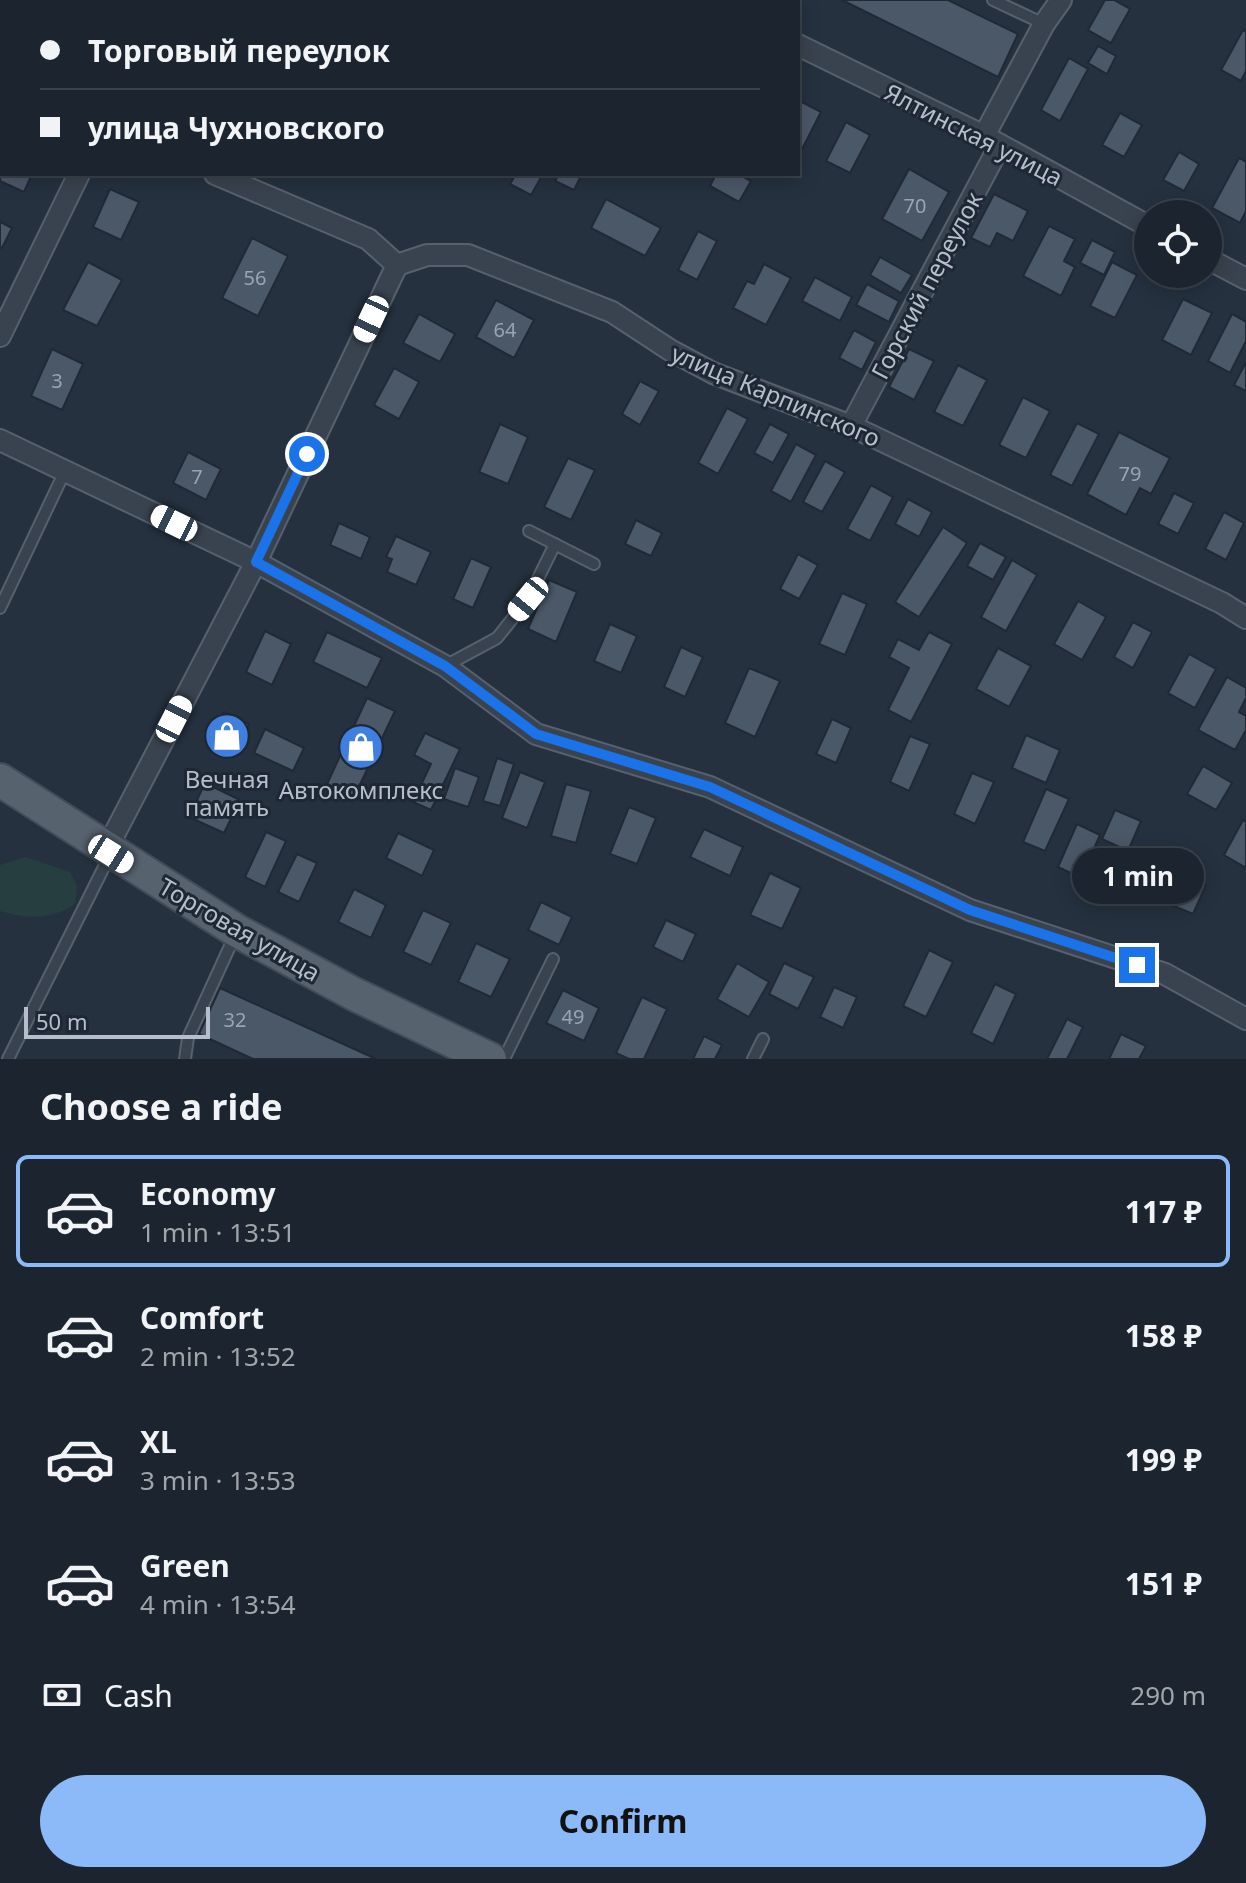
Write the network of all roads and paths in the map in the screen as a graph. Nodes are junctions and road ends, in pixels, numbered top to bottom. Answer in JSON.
{"nodes":[{"id":1,"x":993,"y":0,"type":"edge"},
{"id":2,"x":1061,"y":0,"type":"edge"},
{"id":3,"x":1044,"y":24,"type":"junction"},
{"id":4,"x":800,"y":46,"type":"edge"},
{"id":5,"x":992,"y":141,"type":"junction"},
{"id":6,"x":78,"y":176,"type":"edge"},
{"id":7,"x":220,"y":176,"type":"edge"},
{"id":8,"x":1134,"y":218,"type":"edge"},
{"id":9,"x":397,"y":265,"type":"junction"},
{"id":10,"x":1222,"y":266,"type":"edge"},
{"id":11,"x":1246,"y":279,"type":"edge"},
{"id":12,"x":0,"y":336,"type":"edge"},
{"id":13,"x":851,"y":426,"type":"junction"},
{"id":14,"x":0,"y":440,"type":"edge"},
{"id":15,"x":65,"y":471,"type":"junction"},
{"id":16,"x":529,"y":531,"type":"dead end"},
{"id":17,"x":555,"y":544,"type":"junction"},
{"id":18,"x":256,"y":562,"type":"junction"},
{"id":19,"x":594,"y":564,"type":"dead end"},
{"id":20,"x":0,"y":608,"type":"edge"},
{"id":21,"x":1246,"y":618,"type":"edge"},
{"id":22,"x":445,"y":666,"type":"junction"},
{"id":23,"x":0,"y":780,"type":"edge"},
{"id":24,"x":108,"y":852,"type":"junction"},
{"id":25,"x":237,"y":931,"type":"junction"},
{"id":26,"x":553,"y":959,"type":"dead end"},
{"id":27,"x":1246,"y":1019,"type":"edge"},
{"id":28,"x":763,"y":1039,"type":"dead end"},
{"id":29,"x":490,"y":1058,"type":"edge"},
{"id":30,"x":8,"y":1059,"type":"edge"},
{"id":31,"x":185,"y":1059,"type":"edge"},
{"id":32,"x":753,"y":1059,"type":"edge"}],
"edges":[{"from":1,"to":3,"type":"lane"},
{"from":2,"to":3,"type":"street","name":"Горский переулок"},
{"from":3,"to":5,"type":"street","name":"Горский переулок"},
{"from":4,"to":5,"type":"street","name":"Ялтинская улица"},
{"from":5,"to":8,"type":"street","name":"Ялтинская улица"},
{"from":5,"to":13,"type":"street","name":"Горский переулок"},
{"from":6,"to":12,"type":"street"},
{"from":7,"to":9,"type":"street"},
{"from":9,"to":13,"type":"street","name":"улица Карпинского"},
{"from":9,"to":18,"type":"street"},
{"from":10,"to":11,"type":"street"},
{"from":13,"to":21,"type":"street","name":"улица Карпинского"},
{"from":14,"to":15,"type":"street"},
{"from":15,"to":18,"type":"street"},
{"from":15,"to":20,"type":"lane"},
{"from":16,"to":17,"type":"lane"},
{"from":17,"to":19,"type":"lane"},
{"from":17,"to":22,"type":"lane"},
{"from":18,"to":22,"type":"street"},
{"from":18,"to":24,"type":"street"},
{"from":22,"to":27,"type":"street"},
{"from":23,"to":24,"type":"main road","name":"Торговая улица"},
{"from":24,"to":25,"type":"main road","name":"Торговая улица"},
{"from":24,"to":30,"type":"lane"},
{"from":25,"to":29,"type":"main road","name":"Торговая улица"},
{"from":25,"to":31,"type":"lane"},
{"from":26,"to":29,"type":"lane"},
{"from":28,"to":32,"type":"lane"}]}
